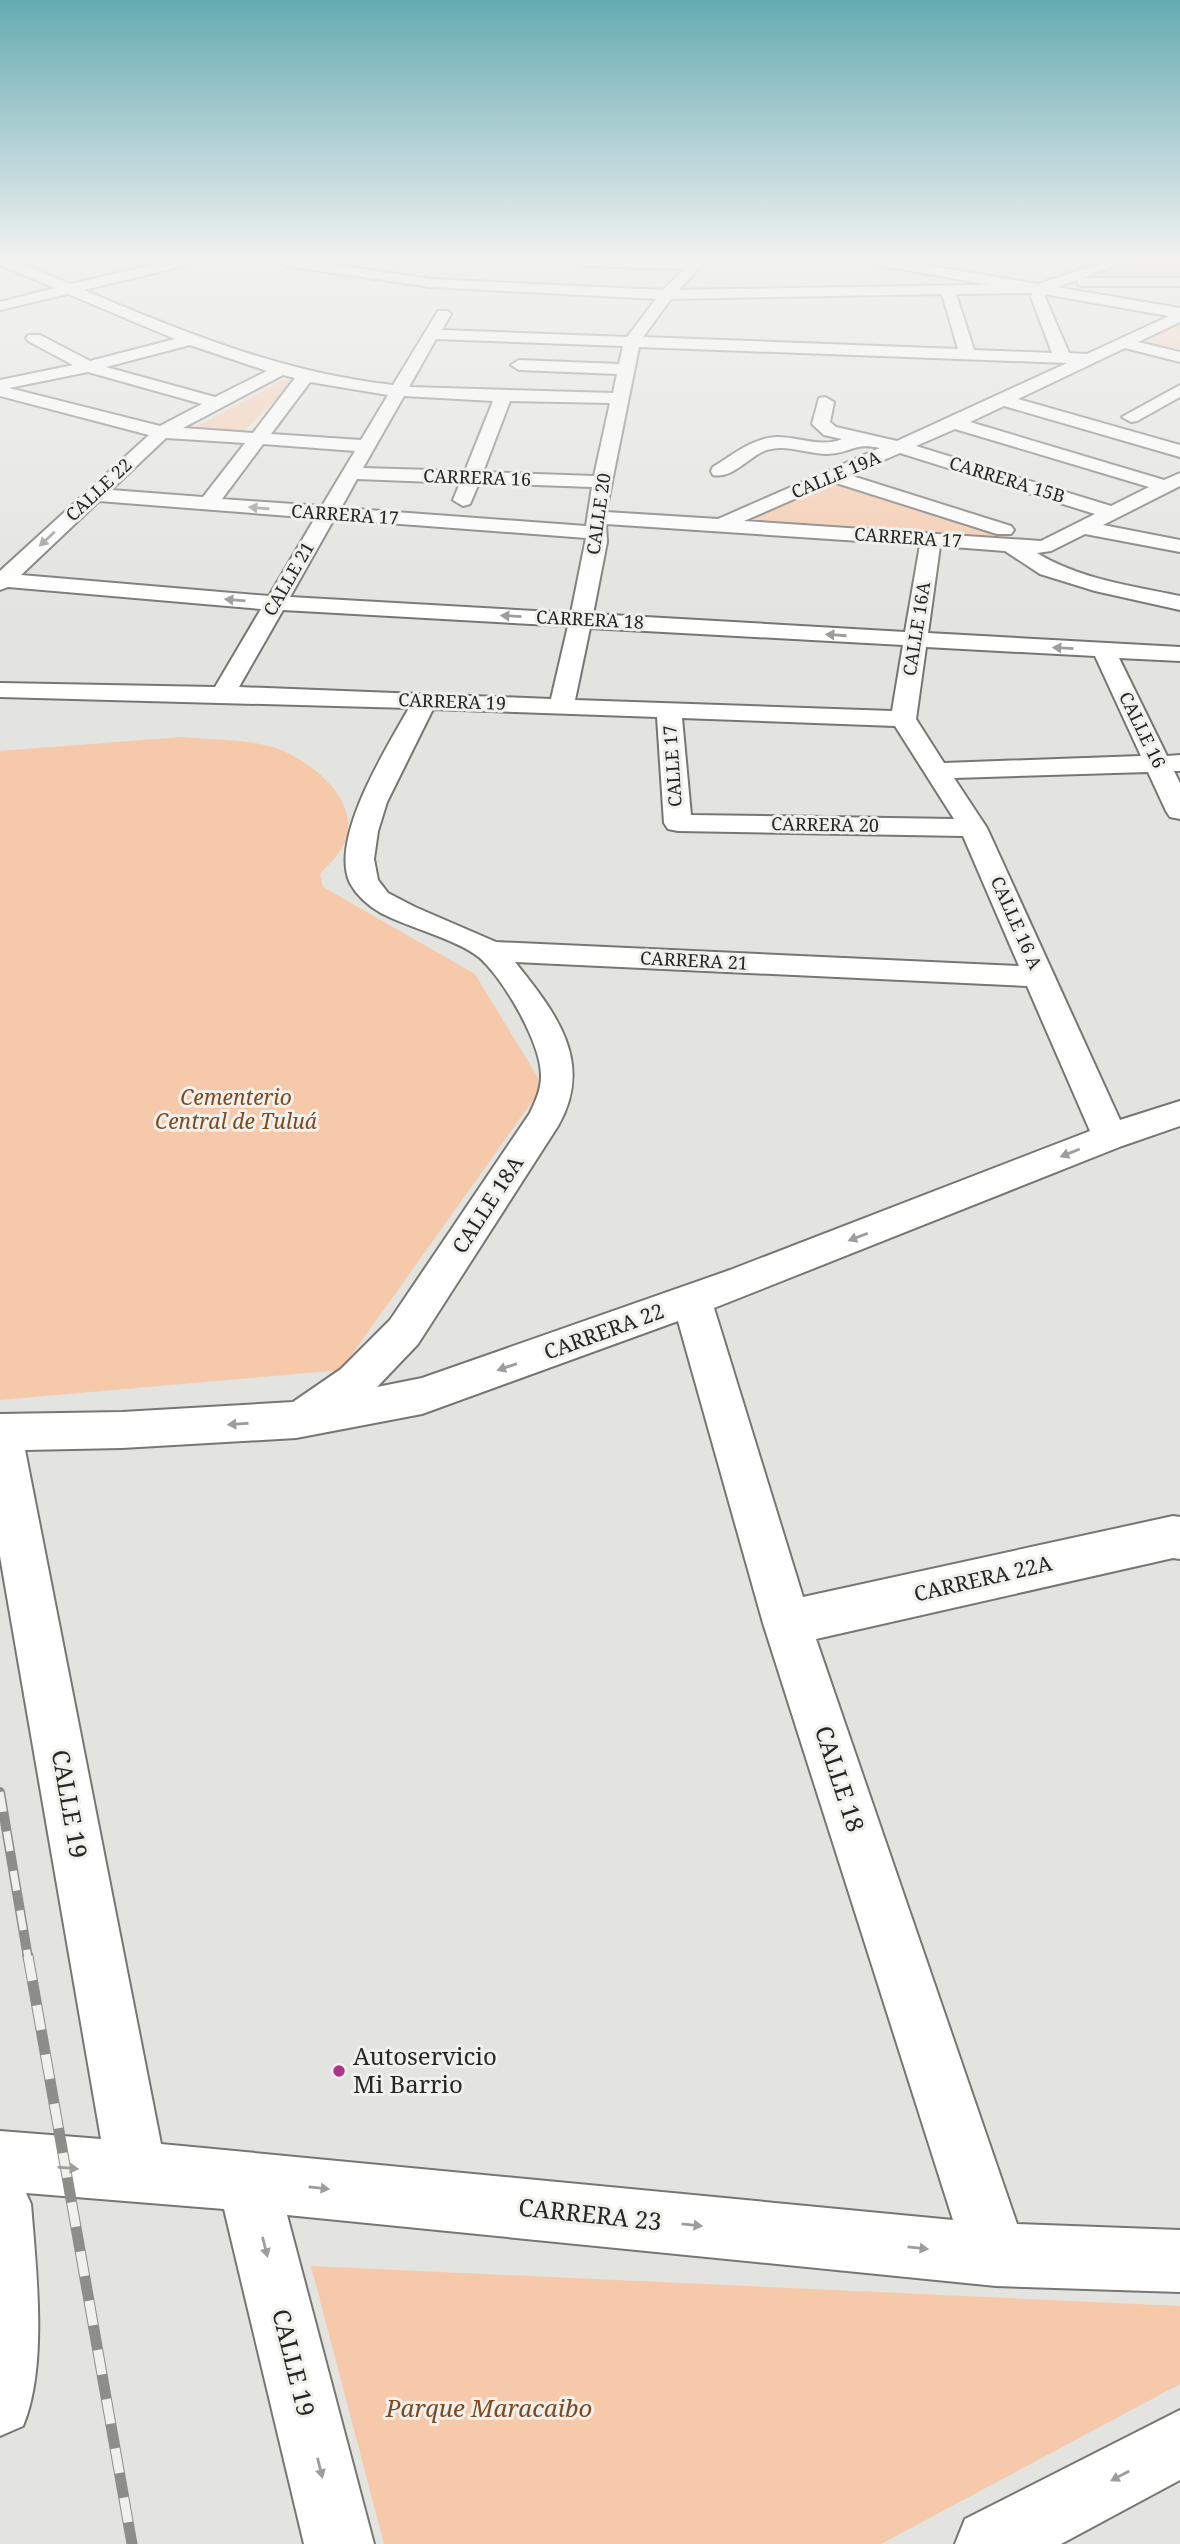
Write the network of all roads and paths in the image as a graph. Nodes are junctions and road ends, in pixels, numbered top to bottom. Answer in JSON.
{"nodes":[{"id":1,"x":21,"y":381,"type":"edge"},
{"id":2,"x":136,"y":381,"type":"edge"},
{"id":3,"x":260,"y":381,"type":"edge"},
{"id":4,"x":302,"y":381,"type":"edge"},
{"id":5,"x":335,"y":381,"type":"edge"},
{"id":6,"x":404,"y":381,"type":"edge"},
{"id":7,"x":623,"y":381,"type":"edge"},
{"id":8,"x":1043,"y":381,"type":"edge"},
{"id":9,"x":0,"y":385,"type":"edge"},
{"id":10,"x":1180,"y":390,"type":"edge"},
{"id":11,"x":0,"y":391,"type":"edge"},
{"id":12,"x":398,"y":391,"type":"junction"},
{"id":13,"x":504,"y":394,"type":"junction"},
{"id":14,"x":619,"y":398,"type":"junction"},
{"id":15,"x":1002,"y":400,"type":"junction"},
{"id":16,"x":825,"y":402,"type":"dead end"},
{"id":17,"x":215,"y":403,"type":"junction"},
{"id":18,"x":1022,"y":405,"type":"junction"},
{"id":19,"x":1131,"y":417,"type":"junction"},
{"id":20,"x":1168,"y":421,"type":"dead end"},
{"id":21,"x":954,"y":424,"type":"junction"},
{"id":22,"x":162,"y":432,"type":"junction"},
{"id":23,"x":859,"y":438,"type":"junction"},
{"id":24,"x":256,"y":440,"type":"junction"},
{"id":25,"x":367,"y":446,"type":"junction"},
{"id":26,"x":900,"y":447,"type":"junction"},
{"id":27,"x":1180,"y":451,"type":"edge"},
{"id":28,"x":720,"y":471,"type":"dead end"},
{"id":29,"x":351,"y":473,"type":"junction"},
{"id":30,"x":832,"y":476,"type":"junction"},
{"id":31,"x":472,"y":478,"type":"junction"},
{"id":32,"x":602,"y":482,"type":"junction"},
{"id":33,"x":1169,"y":490,"type":"edge"},
{"id":34,"x":93,"y":495,"type":"junction"},
{"id":35,"x":208,"y":504,"type":"junction"},
{"id":36,"x":1114,"y":513,"type":"junction"},
{"id":37,"x":327,"y":514,"type":"junction"},
{"id":38,"x":453,"y":523,"type":"junction"},
{"id":39,"x":596,"y":525,"type":"junction"},
{"id":40,"x":719,"y":525,"type":"junction"},
{"id":41,"x":1084,"y":528,"type":"junction"},
{"id":42,"x":931,"y":540,"type":"junction"},
{"id":43,"x":1012,"y":546,"type":"junction"},
{"id":44,"x":1048,"y":546,"type":"junction"},
{"id":45,"x":1180,"y":546,"type":"edge"},
{"id":46,"x":1,"y":581,"type":"edge"},
{"id":47,"x":275,"y":603,"type":"junction"},
{"id":48,"x":1180,"y":603,"type":"edge"},
{"id":49,"x":582,"y":620,"type":"junction"},
{"id":50,"x":915,"y":640,"type":"junction"},
{"id":51,"x":1103,"y":649,"type":"junction"},
{"id":52,"x":1180,"y":654,"type":"edge"},
{"id":53,"x":0,"y":690,"type":"edge"},
{"id":54,"x":223,"y":694,"type":"junction"},
{"id":55,"x":425,"y":701,"type":"junction"},
{"id":56,"x":562,"y":705,"type":"junction"},
{"id":57,"x":669,"y":709,"type":"junction"},
{"id":58,"x":903,"y":719,"type":"junction"},
{"id":59,"x":1170,"y":763,"type":"edge"},
{"id":60,"x":939,"y":771,"type":"junction"},
{"id":61,"x":1180,"y":811,"type":"edge"},
{"id":62,"x":678,"y":823,"type":"joint"},
{"id":63,"x":973,"y":828,"type":"junction"},
{"id":64,"x":490,"y":951,"type":"junction"},
{"id":65,"x":1040,"y":977,"type":"junction"},
{"id":66,"x":1180,"y":1112,"type":"edge"},
{"id":67,"x":1110,"y":1137,"type":"junction"},
{"id":68,"x":692,"y":1300,"type":"junction"},
{"id":69,"x":296,"y":1420,"type":"junction"},
{"id":70,"x":0,"y":1432,"type":"edge"},
{"id":71,"x":1180,"y":1538,"type":"edge"},
{"id":72,"x":787,"y":1623,"type":"junction"},
{"id":73,"x":0,"y":2161,"type":"edge"},
{"id":74,"x":137,"y":2174,"type":"junction"},
{"id":75,"x":248,"y":2181,"type":"junction"},
{"id":76,"x":0,"y":2204,"type":"edge"},
{"id":77,"x":996,"y":2255,"type":"junction"},
{"id":78,"x":1180,"y":2261,"type":"edge"},
{"id":79,"x":0,"y":2403,"type":"edge"},
{"id":80,"x":1180,"y":2444,"type":"edge"},
{"id":81,"x":339,"y":2544,"type":"edge"},
{"id":82,"x":990,"y":2544,"type":"edge"}],
"edges":[{"from":1,"to":9,"type":"street"},
{"from":2,"to":17,"type":"street"},
{"from":3,"to":17,"type":"street","name":"CALLE 22"},
{"from":4,"to":24,"type":"street"},
{"from":5,"to":12,"type":"street"},
{"from":6,"to":12,"type":"street","name":"CALLE 21"},
{"from":7,"to":14,"type":"street","name":"CALLE 20"},
{"from":8,"to":15,"type":"street","name":"CALLE 19A"},
{"from":10,"to":19,"type":"street"},
{"from":11,"to":22,"type":"street"},
{"from":12,"to":13,"type":"street"},
{"from":12,"to":25,"type":"street","name":"CALLE 21"},
{"from":13,"to":14,"type":"street"},
{"from":13,"to":31,"type":"street"},
{"from":14,"to":32,"type":"street","name":"CALLE 20"},
{"from":15,"to":18,"type":"street"},
{"from":15,"to":21,"type":"street","name":"CALLE 19A"},
{"from":16,"to":23,"type":"street","name":"CARRERA 15B"},
{"from":17,"to":22,"type":"street","name":"CALLE 22"},
{"from":18,"to":19,"type":"street"},
{"from":18,"to":27,"type":"street"},
{"from":19,"to":20,"type":"street"},
{"from":21,"to":26,"type":"street","name":"CALLE 19A"},
{"from":21,"to":33,"type":"street","name":"CARRERA 15B"},
{"from":22,"to":24,"type":"street"},
{"from":22,"to":34,"type":"street","name":"CALLE 22"},
{"from":23,"to":26,"type":"street","name":"CARRERA 15B"},
{"from":23,"to":28,"type":"street"},
{"from":24,"to":25,"type":"street"},
{"from":24,"to":35,"type":"street"},
{"from":25,"to":29,"type":"street","name":"CALLE 21"},
{"from":26,"to":30,"type":"street","name":"CALLE 19A"},
{"from":26,"to":36,"type":"street","name":"CARRERA 15B"},
{"from":29,"to":31,"type":"street","name":"CARRERA 16"},
{"from":29,"to":37,"type":"street","name":"CALLE 21"},
{"from":30,"to":40,"type":"street","name":"CALLE 19A"},
{"from":30,"to":44,"type":"street"},
{"from":31,"to":32,"type":"street","name":"CARRERA 16"},
{"from":31,"to":38,"type":"street"},
{"from":32,"to":39,"type":"street","name":"CALLE 20"},
{"from":33,"to":36,"type":"street"},
{"from":34,"to":35,"type":"street","name":"CARRERA 17"},
{"from":34,"to":46,"type":"street","name":"CALLE 22","one_way":true},
{"from":37,"to":35,"type":"street","name":"CARRERA 17","one_way":true},
{"from":36,"to":41,"type":"street"},
{"from":37,"to":38,"type":"street","name":"CARRERA 17"},
{"from":37,"to":47,"type":"street","name":"CALLE 21"},
{"from":38,"to":39,"type":"street","name":"CARRERA 17"},
{"from":39,"to":40,"type":"street","name":"CARRERA 17"},
{"from":39,"to":49,"type":"street","name":"CALLE 20"},
{"from":40,"to":42,"type":"street","name":"CARRERA 17"},
{"from":41,"to":44,"type":"street"},
{"from":41,"to":45,"type":"street"},
{"from":42,"to":43,"type":"street","name":"CARRERA 17"},
{"from":42,"to":50,"type":"street","name":"CALLE 16A"},
{"from":43,"to":44,"type":"street","name":"CARRERA 17"},
{"from":43,"to":48,"type":"street","name":"CARRERA 17"},
{"from":47,"to":46,"type":"street","name":"CARRERA 18","one_way":true},
{"from":49,"to":47,"type":"street","name":"CARRERA 18","one_way":true},
{"from":47,"to":54,"type":"street","name":"CALLE 21"},
{"from":50,"to":49,"type":"street","name":"CARRERA 18","one_way":true},
{"from":49,"to":56,"type":"street","name":"CALLE 20"},
{"from":51,"to":50,"type":"street","name":"CARRERA 18","one_way":true},
{"from":50,"to":58,"type":"street","name":"CALLE 16A"},
{"from":51,"to":52,"type":"street","name":"CARRERA 18"},
{"from":51,"to":59,"type":"street","name":"CALLE 16"},
{"from":53,"to":54,"type":"street","name":"CARRERA 19"},
{"from":54,"to":55,"type":"street","name":"CARRERA 19"},
{"from":55,"to":56,"type":"street","name":"CARRERA 19"},
{"from":55,"to":64,"type":"street","name":"CARRERA 21"},
{"from":56,"to":57,"type":"street","name":"CARRERA 19"},
{"from":57,"to":58,"type":"street","name":"CARRERA 19"},
{"from":57,"to":62,"type":"street","name":"CALLE 17"},
{"from":58,"to":60,"type":"street","name":"CALLE 16 A"},
{"from":59,"to":60,"type":"street"},
{"from":59,"to":61,"type":"street","name":"CALLE 16"},
{"from":60,"to":63,"type":"street","name":"CALLE 16 A"},
{"from":62,"to":63,"type":"street","name":"CARRERA 20"},
{"from":63,"to":65,"type":"street","name":"CALLE 16 A"},
{"from":64,"to":65,"type":"street","name":"CARRERA 21"},
{"from":64,"to":69,"type":"street","name":"CALLE 18A"},
{"from":65,"to":67,"type":"street","name":"CALLE 16 A"},
{"from":66,"to":67,"type":"street","name":"CARRERA 22"},
{"from":67,"to":68,"type":"street","name":"CARRERA 22","one_way":true},
{"from":68,"to":69,"type":"street","name":"CARRERA 22","one_way":true},
{"from":68,"to":72,"type":"street","name":"CALLE 18"},
{"from":69,"to":70,"type":"street","name":"CARRERA 22","one_way":true},
{"from":70,"to":74,"type":"street","name":"CALLE 19"},
{"from":71,"to":72,"type":"street","name":"CARRERA 22A"},
{"from":72,"to":77,"type":"street","name":"CALLE 18"},
{"from":73,"to":74,"type":"street","name":"CARRERA 23","one_way":true},
{"from":74,"to":75,"type":"street","name":"CARRERA 23"},
{"from":75,"to":77,"type":"street","name":"CARRERA 23","one_way":true},
{"from":75,"to":81,"type":"street","name":"CALLE 19","one_way":true},
{"from":76,"to":79,"type":"street"},
{"from":77,"to":78,"type":"street","name":"CARRERA 23"},
{"from":80,"to":82,"type":"street","one_way":true}]}
